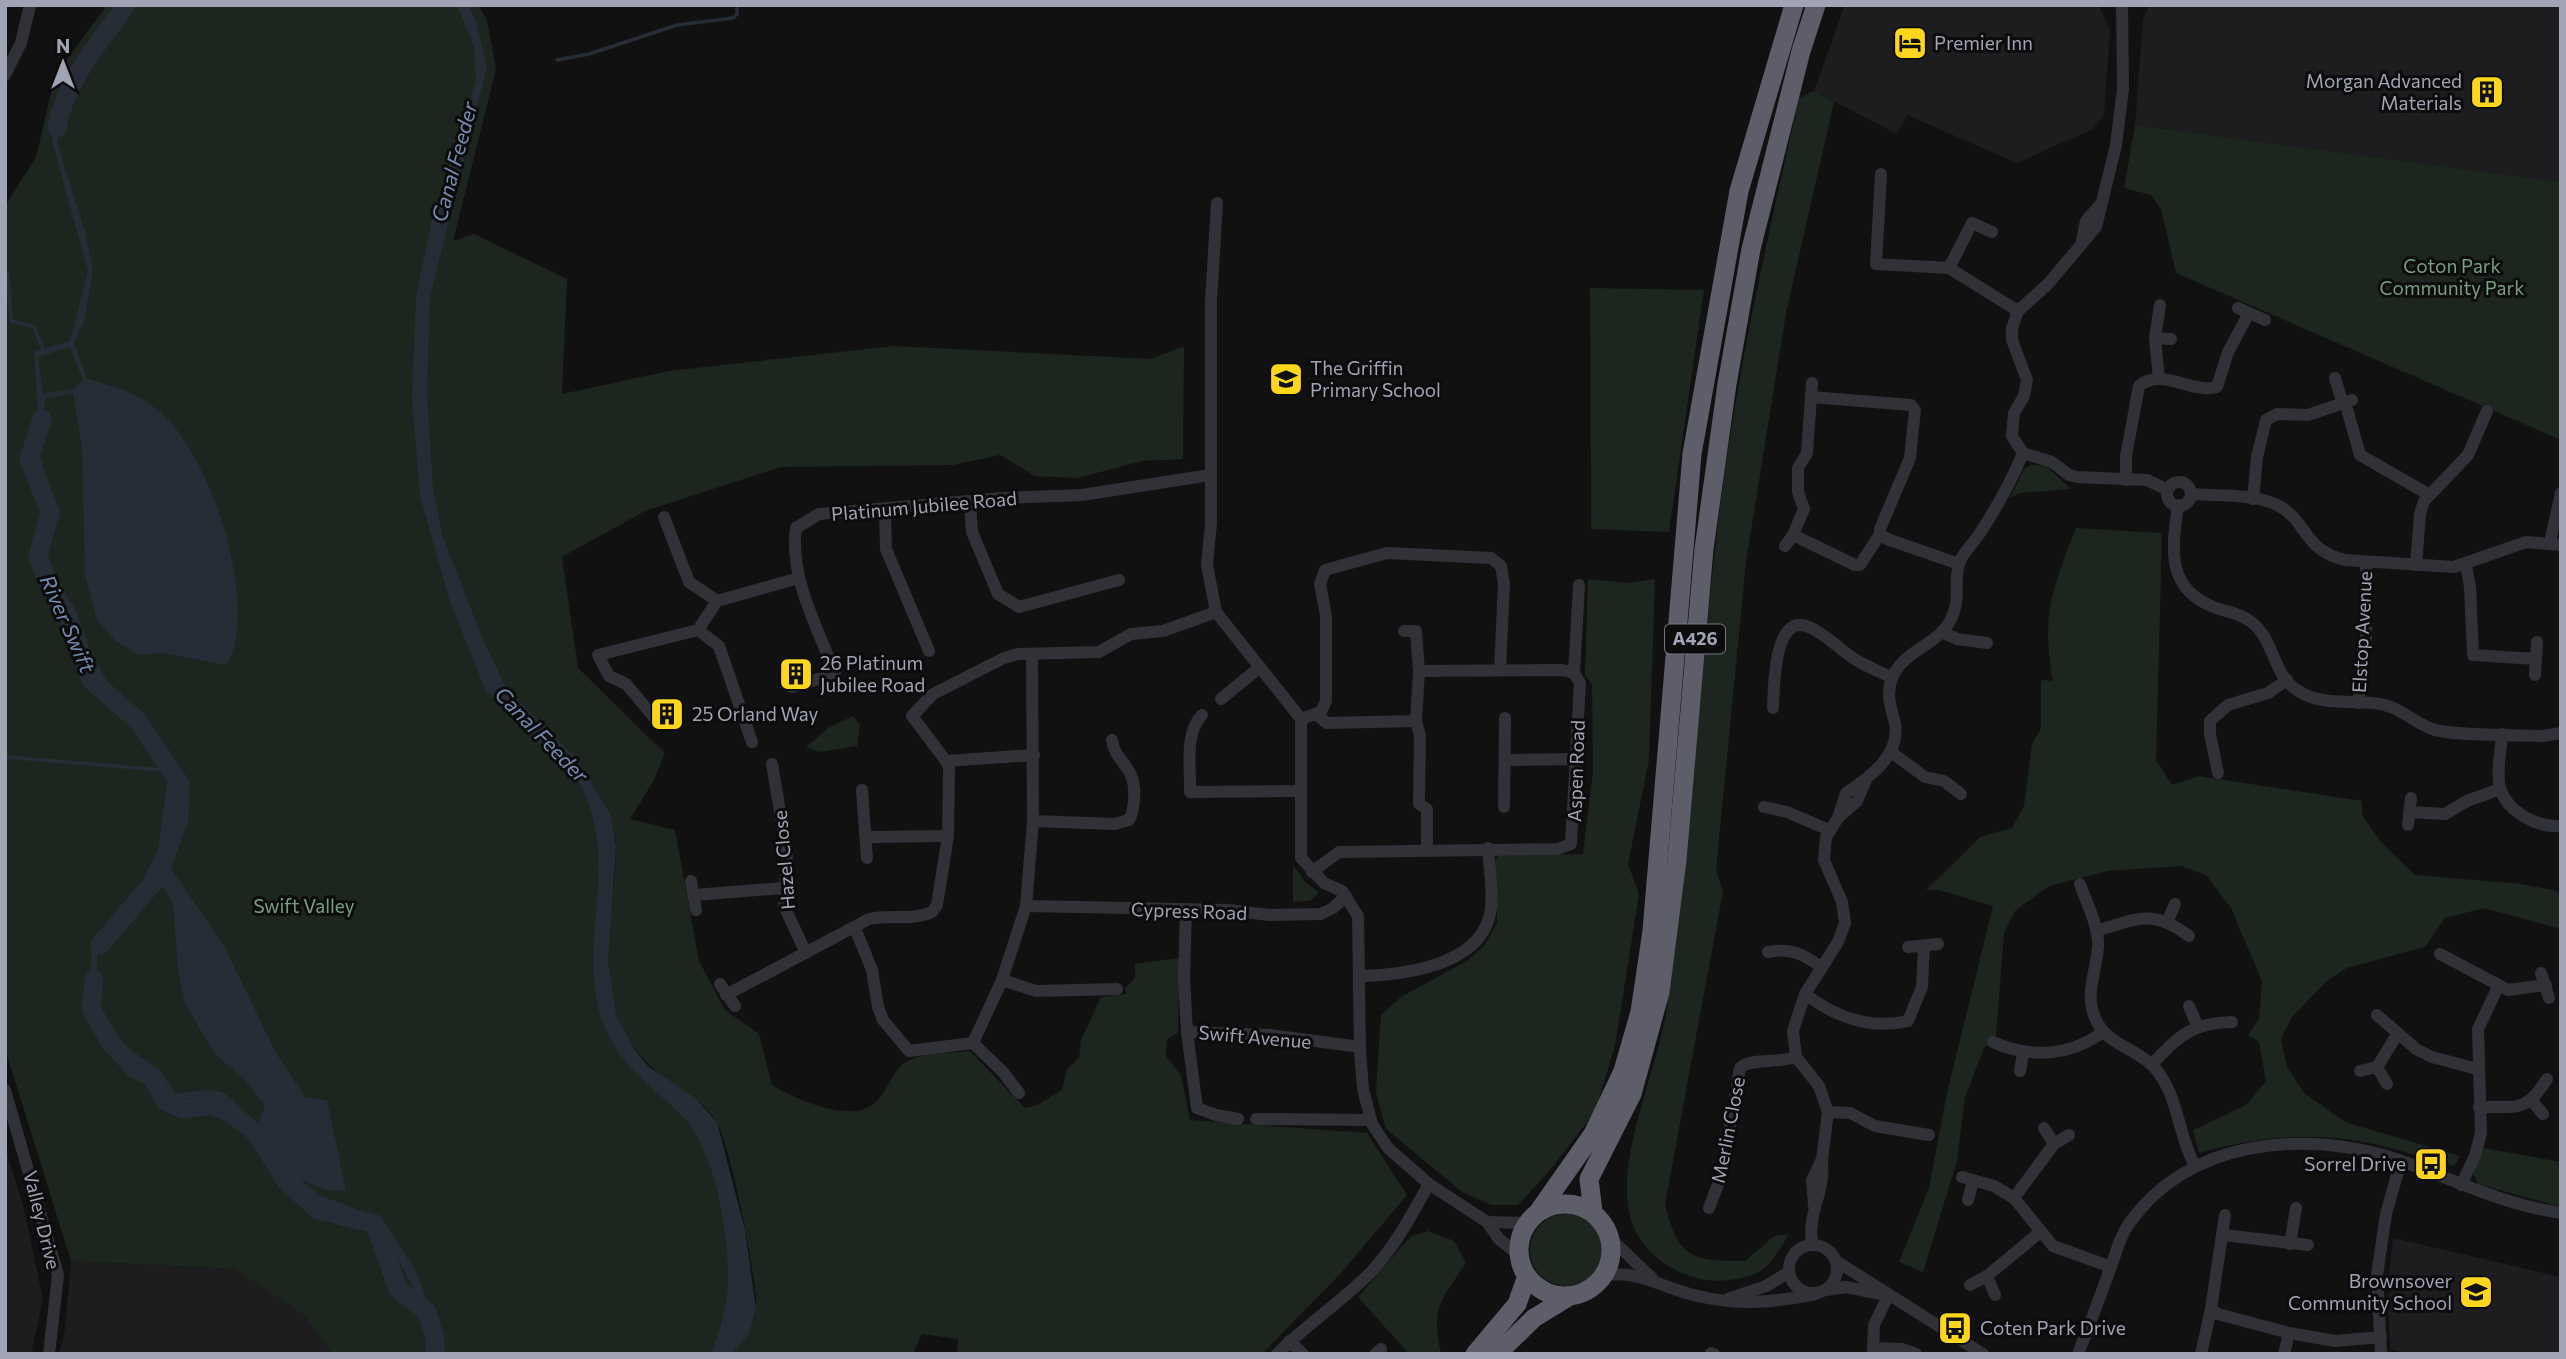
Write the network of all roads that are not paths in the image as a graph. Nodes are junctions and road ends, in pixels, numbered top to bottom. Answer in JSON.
{"nodes":[{"id":1,"x":30,"y":5,"type":"edge"},
{"id":2,"x":1794,"y":5,"type":"edge"},
{"id":3,"x":1816,"y":5,"type":"edge"},
{"id":4,"x":2122,"y":5,"type":"edge"},
{"id":5,"x":5,"y":75,"type":"edge"},
{"id":6,"x":1881,"y":174,"type":"dead end"},
{"id":7,"x":1217,"y":204,"type":"dead end"},
{"id":8,"x":1992,"y":232,"type":"dead end"},
{"id":9,"x":1949,"y":268,"type":"junction"},
{"id":10,"x":2160,"y":305,"type":"dead end"},
{"id":11,"x":2018,"y":311,"type":"junction"},
{"id":12,"x":2265,"y":320,"type":"dead end"},
{"id":13,"x":2155,"y":338,"type":"junction"},
{"id":14,"x":2171,"y":339,"type":"dead end"},
{"id":15,"x":2335,"y":378,"type":"dead end"},
{"id":16,"x":2159,"y":379,"type":"junction"},
{"id":17,"x":1812,"y":383,"type":"dead end"},
{"id":18,"x":1811,"y":397,"type":"junction"},
{"id":19,"x":2347,"y":403,"type":"junction"},
{"id":20,"x":2487,"y":411,"type":"dead end"},
{"id":21,"x":2023,"y":453,"type":"junction"},
{"id":22,"x":1210,"y":475,"type":"junction"},
{"id":23,"x":2126,"y":480,"type":"junction"},
{"id":24,"x":2168,"y":490,"type":"junction"},
{"id":25,"x":2561,"y":493,"type":"edge"},
{"id":26,"x":2191,"y":494,"type":"junction"},
{"id":27,"x":2428,"y":495,"type":"junction"},
{"id":28,"x":2253,"y":499,"type":"junction"},
{"id":29,"x":970,"y":501,"type":"junction"},
{"id":30,"x":2178,"y":505,"type":"junction"},
{"id":31,"x":885,"y":509,"type":"junction"},
{"id":32,"x":664,"y":517,"type":"dead end"},
{"id":33,"x":1880,"y":534,"type":"junction"},
{"id":34,"x":1793,"y":535,"type":"junction"},
{"id":35,"x":2556,"y":543,"type":"edge"},
{"id":36,"x":1785,"y":547,"type":"dead end"},
{"id":37,"x":2366,"y":562,"type":"junction"},
{"id":38,"x":1959,"y":564,"type":"junction"},
{"id":39,"x":2416,"y":565,"type":"junction"},
{"id":40,"x":2466,"y":565,"type":"junction"},
{"id":41,"x":799,"y":578,"type":"junction"},
{"id":42,"x":1119,"y":580,"type":"dead end"},
{"id":43,"x":1579,"y":584,"type":"dead end"},
{"id":44,"x":717,"y":601,"type":"junction"},
{"id":45,"x":1216,"y":612,"type":"junction"},
{"id":46,"x":698,"y":630,"type":"junction"},
{"id":47,"x":1404,"y":631,"type":"dead end"},
{"id":48,"x":1942,"y":632,"type":"junction"},
{"id":49,"x":2538,"y":642,"type":"dead end"},
{"id":50,"x":1987,"y":643,"type":"dead end"},
{"id":51,"x":929,"y":651,"type":"dead end"},
{"id":52,"x":1032,"y":654,"type":"junction"},
{"id":53,"x":2536,"y":659,"type":"junction"},
{"id":54,"x":1260,"y":667,"type":"junction"},
{"id":55,"x":1500,"y":670,"type":"junction"},
{"id":56,"x":1419,"y":671,"type":"junction"},
{"id":57,"x":1574,"y":673,"type":"junction"},
{"id":58,"x":2535,"y":675,"type":"dead end"},
{"id":59,"x":1892,"y":678,"type":"junction"},
{"id":60,"x":2287,"y":680,"type":"junction"},
{"id":61,"x":792,"y":687,"type":"dead end"},
{"id":62,"x":1221,"y":699,"type":"dead end"},
{"id":63,"x":2359,"y":703,"type":"junction"},
{"id":64,"x":1773,"y":708,"type":"dead end"},
{"id":65,"x":1316,"y":714,"type":"junction"},
{"id":66,"x":1202,"y":715,"type":"dead end"},
{"id":67,"x":1505,"y":718,"type":"dead end"},
{"id":68,"x":1301,"y":719,"type":"junction"},
{"id":69,"x":1416,"y":721,"type":"junction"},
{"id":70,"x":658,"y":722,"type":"dead end"},
{"id":71,"x":2561,"y":733,"type":"edge"},
{"id":72,"x":2502,"y":734,"type":"junction"},
{"id":73,"x":1112,"y":740,"type":"dead end"},
{"id":74,"x":752,"y":742,"type":"dead end"},
{"id":75,"x":1891,"y":752,"type":"junction"},
{"id":76,"x":1034,"y":755,"type":"junction"},
{"id":77,"x":1505,"y":760,"type":"junction"},
{"id":78,"x":1576,"y":760,"type":"junction"},
{"id":79,"x":946,"y":761,"type":"junction"},
{"id":80,"x":772,"y":764,"type":"dead end"},
{"id":81,"x":2218,"y":773,"type":"dead end"},
{"id":82,"x":2500,"y":789,"type":"junction"},
{"id":83,"x":862,"y":790,"type":"dead end"},
{"id":84,"x":1300,"y":791,"type":"junction"},
{"id":85,"x":1961,"y":794,"type":"dead end"},
{"id":86,"x":2412,"y":798,"type":"dead end"},
{"id":87,"x":1504,"y":807,"type":"dead end"},
{"id":88,"x":1764,"y":807,"type":"dead end"},
{"id":89,"x":1033,"y":821,"type":"junction"},
{"id":90,"x":2555,"y":826,"type":"edge"},
{"id":91,"x":1829,"y":830,"type":"junction"},
{"id":92,"x":948,"y":836,"type":"junction"},
{"id":93,"x":867,"y":837,"type":"junction"},
{"id":94,"x":1488,"y":848,"type":"junction"},
{"id":95,"x":1427,"y":851,"type":"junction"},
{"id":96,"x":867,"y":858,"type":"dead end"},
{"id":97,"x":1312,"y":872,"type":"junction"},
{"id":98,"x":691,"y":881,"type":"dead end"},
{"id":99,"x":2080,"y":884,"type":"dead end"},
{"id":100,"x":783,"y":888,"type":"junction"},
{"id":101,"x":694,"y":895,"type":"junction"},
{"id":102,"x":1346,"y":895,"type":"junction"},
{"id":103,"x":2175,"y":904,"type":"dead end"},
{"id":104,"x":1026,"y":906,"type":"junction"},
{"id":105,"x":1186,"y":909,"type":"junction"},
{"id":106,"x":696,"y":910,"type":"dead end"},
{"id":107,"x":2168,"y":920,"type":"junction"},
{"id":108,"x":855,"y":928,"type":"junction"},
{"id":109,"x":2096,"y":931,"type":"junction"},
{"id":110,"x":2189,"y":936,"type":"dead end"},
{"id":111,"x":1938,"y":944,"type":"dead end"},
{"id":112,"x":1924,"y":946,"type":"junction"},
{"id":113,"x":1908,"y":947,"type":"dead end"},
{"id":114,"x":1768,"y":951,"type":"dead end"},
{"id":115,"x":806,"y":953,"type":"junction"},
{"id":116,"x":2440,"y":954,"type":"dead end"},
{"id":117,"x":2476,"y":960,"type":"dead end"},
{"id":118,"x":1820,"y":966,"type":"junction"},
{"id":119,"x":2469,"y":972,"type":"junction"},
{"id":120,"x":1359,"y":975,"type":"junction"},
{"id":121,"x":1002,"y":980,"type":"junction"},
{"id":122,"x":2498,"y":987,"type":"junction"},
{"id":123,"x":1117,"y":989,"type":"dead end"},
{"id":124,"x":1805,"y":994,"type":"junction"},
{"id":125,"x":727,"y":995,"type":"dead end"},
{"id":126,"x":2549,"y":998,"type":"dead end"},
{"id":127,"x":2189,"y":1006,"type":"dead end"},
{"id":128,"x":2377,"y":1015,"type":"dead end"},
{"id":129,"x":2232,"y":1022,"type":"dead end"},
{"id":130,"x":2197,"y":1025,"type":"junction"},
{"id":131,"x":1187,"y":1032,"type":"junction"},
{"id":132,"x":2103,"y":1032,"type":"junction"},
{"id":133,"x":2398,"y":1033,"type":"junction"},
{"id":134,"x":1993,"y":1042,"type":"dead end"},
{"id":135,"x":973,"y":1043,"type":"junction"},
{"id":136,"x":1360,"y":1047,"type":"junction"},
{"id":137,"x":2023,"y":1054,"type":"junction"},
{"id":138,"x":1796,"y":1056,"type":"junction"},
{"id":139,"x":2151,"y":1065,"type":"junction"},
{"id":140,"x":2377,"y":1068,"type":"junction"},
{"id":141,"x":2477,"y":1069,"type":"junction"},
{"id":142,"x":2020,"y":1071,"type":"dead end"},
{"id":143,"x":2360,"y":1071,"type":"dead end"},
{"id":144,"x":2547,"y":1079,"type":"dead end"},
{"id":145,"x":2387,"y":1084,"type":"dead end"},
{"id":146,"x":5,"y":1090,"type":"edge"},
{"id":147,"x":1018,"y":1093,"type":"dead end"},
{"id":148,"x":2532,"y":1101,"type":"junction"},
{"id":149,"x":2479,"y":1107,"type":"junction"},
{"id":150,"x":1828,"y":1112,"type":"junction"},
{"id":151,"x":2543,"y":1114,"type":"dead end"},
{"id":152,"x":1238,"y":1119,"type":"dead end"},
{"id":153,"x":1256,"y":1119,"type":"dead end"},
{"id":154,"x":1371,"y":1120,"type":"junction"},
{"id":155,"x":2044,"y":1128,"type":"dead end"},
{"id":156,"x":1929,"y":1135,"type":"dead end"},
{"id":157,"x":2070,"y":1135,"type":"dead end"},
{"id":158,"x":2054,"y":1144,"type":"junction"},
{"id":159,"x":2401,"y":1161,"type":"junction"},
{"id":160,"x":2195,"y":1166,"type":"junction"},
{"id":161,"x":1429,"y":1184,"type":"junction"},
{"id":162,"x":2461,"y":1185,"type":"junction"},
{"id":163,"x":2014,"y":1198,"type":"junction"},
{"id":164,"x":1968,"y":1200,"type":"dead end"},
{"id":165,"x":1709,"y":1208,"type":"dead end"},
{"id":166,"x":2296,"y":1209,"type":"dead end"},
{"id":167,"x":1592,"y":1212,"type":"junction"},
{"id":168,"x":2561,"y":1213,"type":"edge"},
{"id":169,"x":2225,"y":1215,"type":"dead end"},
{"id":170,"x":1533,"y":1217,"type":"junction"},
{"id":171,"x":1487,"y":1222,"type":"junction"},
{"id":172,"x":2039,"y":1233,"type":"junction"},
{"id":173,"x":2224,"y":1235,"type":"junction"},
{"id":174,"x":1611,"y":1238,"type":"junction"},
{"id":175,"x":2290,"y":1244,"type":"junction"},
{"id":176,"x":1812,"y":1245,"type":"junction"},
{"id":177,"x":2308,"y":1245,"type":"dead end"},
{"id":178,"x":1519,"y":1255,"type":"junction"},
{"id":179,"x":1836,"y":1261,"type":"junction"},
{"id":180,"x":2111,"y":1267,"type":"junction"},
{"id":181,"x":1788,"y":1272,"type":"junction"},
{"id":182,"x":1604,"y":1275,"type":"junction"},
{"id":183,"x":1527,"y":1276,"type":"junction"},
{"id":184,"x":1987,"y":1276,"type":"junction"},
{"id":185,"x":1652,"y":1279,"type":"junction"},
{"id":186,"x":1970,"y":1285,"type":"dead end"},
{"id":187,"x":1821,"y":1292,"type":"junction"},
{"id":188,"x":1995,"y":1295,"type":"dead end"},
{"id":189,"x":1570,"y":1296,"type":"junction"},
{"id":190,"x":1888,"y":1296,"type":"junction"},
{"id":191,"x":1726,"y":1300,"type":"junction"},
{"id":192,"x":2211,"y":1309,"type":"junction"},
{"id":193,"x":2289,"y":1334,"type":"junction"},
{"id":194,"x":2382,"y":1337,"type":"junction"},
{"id":195,"x":1289,"y":1341,"type":"junction"},
{"id":196,"x":1873,"y":1351,"type":"edge"},
{"id":197,"x":49,"y":1354,"type":"edge"},
{"id":198,"x":1277,"y":1354,"type":"edge"},
{"id":199,"x":1303,"y":1354,"type":"edge"},
{"id":200,"x":1475,"y":1354,"type":"edge"},
{"id":201,"x":1497,"y":1354,"type":"edge"},
{"id":202,"x":1916,"y":1354,"type":"edge"},
{"id":203,"x":1983,"y":1354,"type":"edge"},
{"id":204,"x":2078,"y":1354,"type":"edge"},
{"id":205,"x":2201,"y":1354,"type":"edge"},
{"id":206,"x":2284,"y":1354,"type":"edge"},
{"id":207,"x":2381,"y":1354,"type":"edge"}],
"edges":[{"from":1,"to":5,"type":"street"},
{"from":2,"to":170,"type":"highway","number":"A426"},
{"from":3,"to":167,"type":"highway","number":"A426"},
{"from":4,"to":11,"type":"street"},
{"from":6,"to":9,"type":"street"},
{"from":7,"to":22,"type":"street"},
{"from":8,"to":9,"type":"street"},
{"from":9,"to":11,"type":"street"},
{"from":10,"to":13,"type":"street"},
{"from":11,"to":21,"type":"street"},
{"from":12,"to":16,"type":"street"},
{"from":13,"to":14,"type":"street"},
{"from":13,"to":16,"type":"street"},
{"from":15,"to":19,"type":"street"},
{"from":16,"to":23,"type":"street"},
{"from":17,"to":18,"type":"street"},
{"from":18,"to":33,"type":"street"},
{"from":18,"to":34,"type":"street"},
{"from":19,"to":27,"type":"street"},
{"from":19,"to":28,"type":"street"},
{"from":20,"to":27,"type":"street"},
{"from":21,"to":23,"type":"street"},
{"from":21,"to":38,"type":"street"},
{"from":22,"to":29,"type":"street","name":"Platinum Jubilee Road"},
{"from":22,"to":45,"type":"street"},
{"from":23,"to":24,"type":"street"},
{"from":24,"to":26,"type":"street"},
{"from":24,"to":30,"type":"street"},
{"from":25,"to":35,"type":"street"},
{"from":26,"to":28,"type":"street"},
{"from":26,"to":30,"type":"street"},
{"from":27,"to":39,"type":"street"},
{"from":28,"to":37,"type":"street"},
{"from":29,"to":31,"type":"street","name":"Platinum Jubilee Road"},
{"from":29,"to":42,"type":"street"},
{"from":30,"to":60,"type":"street"},
{"from":31,"to":41,"type":"street","name":"Platinum Jubilee Road"},
{"from":31,"to":51,"type":"street"},
{"from":32,"to":44,"type":"street"},
{"from":33,"to":34,"type":"street"},
{"from":33,"to":38,"type":"street"},
{"from":34,"to":36,"type":"street"},
{"from":35,"to":40,"type":"street"},
{"from":37,"to":39,"type":"street"},
{"from":37,"to":63,"type":"street","name":"Elstop Avenue"},
{"from":38,"to":48,"type":"street"},
{"from":39,"to":40,"type":"street"},
{"from":40,"to":53,"type":"street"},
{"from":41,"to":44,"type":"street"},
{"from":41,"to":61,"type":"street","name":"Platinum Jubilee Road"},
{"from":43,"to":57,"type":"street","name":"Aspen Road"},
{"from":44,"to":46,"type":"street"},
{"from":45,"to":52,"type":"street"},
{"from":45,"to":54,"type":"street"},
{"from":46,"to":70,"type":"street"},
{"from":46,"to":74,"type":"street"},
{"from":47,"to":56,"type":"street"},
{"from":48,"to":50,"type":"street"},
{"from":48,"to":59,"type":"street"},
{"from":49,"to":53,"type":"street"},
{"from":52,"to":76,"type":"street"},
{"from":52,"to":79,"type":"street"},
{"from":53,"to":58,"type":"street"},
{"from":54,"to":62,"type":"street"},
{"from":54,"to":68,"type":"street"},
{"from":55,"to":56,"type":"street"},
{"from":55,"to":57,"type":"street"},
{"from":55,"to":65,"type":"street"},
{"from":56,"to":69,"type":"street"},
{"from":57,"to":78,"type":"street","name":"Aspen Road"},
{"from":59,"to":64,"type":"street"},
{"from":59,"to":75,"type":"street"},
{"from":60,"to":63,"type":"street"},
{"from":60,"to":81,"type":"street"},
{"from":63,"to":72,"type":"street"},
{"from":65,"to":68,"type":"street"},
{"from":65,"to":69,"type":"street"},
{"from":66,"to":84,"type":"street"},
{"from":67,"to":77,"type":"street"},
{"from":68,"to":84,"type":"street"},
{"from":69,"to":95,"type":"street"},
{"from":71,"to":72,"type":"street"},
{"from":72,"to":82,"type":"street"},
{"from":73,"to":89,"type":"street"},
{"from":75,"to":85,"type":"street"},
{"from":75,"to":91,"type":"street"},
{"from":76,"to":79,"type":"street"},
{"from":76,"to":89,"type":"street"},
{"from":77,"to":78,"type":"street"},
{"from":77,"to":87,"type":"street"},
{"from":78,"to":94,"type":"street","name":"Aspen Road"},
{"from":79,"to":92,"type":"street"},
{"from":80,"to":100,"type":"street","name":"Hazel Close"},
{"from":82,"to":86,"type":"street"},
{"from":82,"to":90,"type":"street"},
{"from":83,"to":93,"type":"street"},
{"from":84,"to":97,"type":"street"},
{"from":88,"to":91,"type":"street"},
{"from":89,"to":104,"type":"street"},
{"from":91,"to":118,"type":"street"},
{"from":92,"to":93,"type":"street"},
{"from":92,"to":108,"type":"street"},
{"from":93,"to":96,"type":"street"},
{"from":94,"to":95,"type":"street","name":"Aspen Road"},
{"from":94,"to":120,"type":"street"},
{"from":95,"to":97,"type":"street","name":"Aspen Road"},
{"from":97,"to":102,"type":"street"},
{"from":98,"to":101,"type":"street"},
{"from":99,"to":109,"type":"street"},
{"from":100,"to":101,"type":"street"},
{"from":100,"to":115,"type":"street","name":"Hazel Close"},
{"from":101,"to":106,"type":"street"},
{"from":102,"to":105,"type":"street","name":"Cypress Road"},
{"from":102,"to":120,"type":"street"},
{"from":103,"to":107,"type":"street"},
{"from":104,"to":105,"type":"street","name":"Cypress Road"},
{"from":104,"to":121,"type":"street"},
{"from":105,"to":131,"type":"street","name":"Swift Avenue"},
{"from":107,"to":109,"type":"street"},
{"from":107,"to":110,"type":"street"},
{"from":108,"to":115,"type":"street"},
{"from":108,"to":135,"type":"street"},
{"from":109,"to":132,"type":"street"},
{"from":111,"to":112,"type":"street"},
{"from":112,"to":113,"type":"street"},
{"from":112,"to":124,"type":"street"},
{"from":114,"to":118,"type":"street"},
{"from":115,"to":125,"type":"street"},
{"from":116,"to":119,"type":"street"},
{"from":117,"to":119,"type":"street"},
{"from":118,"to":124,"type":"street"},
{"from":119,"to":122,"type":"street"},
{"from":120,"to":136,"type":"street"},
{"from":121,"to":123,"type":"street"},
{"from":121,"to":135,"type":"street"},
{"from":122,"to":126,"type":"street"},
{"from":122,"to":141,"type":"street"},
{"from":124,"to":138,"type":"street"},
{"from":127,"to":130,"type":"street"},
{"from":128,"to":133,"type":"street"},
{"from":129,"to":130,"type":"street"},
{"from":130,"to":139,"type":"street"},
{"from":131,"to":136,"type":"street","name":"Swift Avenue"},
{"from":131,"to":152,"type":"street"},
{"from":132,"to":137,"type":"street"},
{"from":132,"to":139,"type":"street"},
{"from":133,"to":140,"type":"street"},
{"from":133,"to":141,"type":"street"},
{"from":134,"to":137,"type":"street"},
{"from":135,"to":147,"type":"street"},
{"from":136,"to":154,"type":"street"},
{"from":137,"to":142,"type":"street"},
{"from":138,"to":150,"type":"street"},
{"from":138,"to":165,"type":"street","name":"Merlin Close"},
{"from":139,"to":160,"type":"street"},
{"from":140,"to":143,"type":"street"},
{"from":140,"to":145,"type":"street"},
{"from":141,"to":149,"type":"street"},
{"from":144,"to":148,"type":"street"},
{"from":146,"to":197,"type":"street","name":"Valley Drive"},
{"from":148,"to":149,"type":"street"},
{"from":148,"to":151,"type":"street"},
{"from":149,"to":162,"type":"street"},
{"from":150,"to":156,"type":"street"},
{"from":150,"to":176,"type":"street"},
{"from":153,"to":154,"type":"street"},
{"from":154,"to":161,"type":"street"},
{"from":155,"to":158,"type":"street"},
{"from":157,"to":158,"type":"street"},
{"from":158,"to":163,"type":"street"},
{"from":159,"to":160,"type":"street"},
{"from":159,"to":162,"type":"street"},
{"from":159,"to":194,"type":"street"},
{"from":160,"to":180,"type":"street"},
{"from":161,"to":171,"type":"street"},
{"from":161,"to":195,"type":"street"},
{"from":162,"to":168,"type":"street"},
{"from":163,"to":164,"type":"street"},
{"from":163,"to":172,"type":"street"},
{"from":166,"to":175,"type":"street"},
{"from":167,"to":170,"type":"highway"},
{"from":167,"to":174,"type":"highway"},
{"from":169,"to":173,"type":"street"},
{"from":170,"to":171,"type":"street"},
{"from":170,"to":178,"type":"highway"},
{"from":171,"to":178,"type":"street"},
{"from":172,"to":180,"type":"street"},
{"from":172,"to":184,"type":"street"},
{"from":173,"to":175,"type":"street"},
{"from":173,"to":192,"type":"street"},
{"from":174,"to":182,"type":"highway"},
{"from":174,"to":185,"type":"street"},
{"from":175,"to":177,"type":"street"},
{"from":176,"to":179,"type":"street"},
{"from":176,"to":181,"type":"street"},
{"from":178,"to":183,"type":"highway"},
{"from":179,"to":187,"type":"street"},
{"from":179,"to":190,"type":"street"},
{"from":180,"to":204,"type":"street"},
{"from":181,"to":187,"type":"street"},
{"from":181,"to":191,"type":"street"},
{"from":182,"to":185,"type":"street"},
{"from":182,"to":189,"type":"highway"},
{"from":183,"to":189,"type":"highway"},
{"from":183,"to":200,"type":"highway"},
{"from":184,"to":186,"type":"street"},
{"from":184,"to":188,"type":"street"},
{"from":185,"to":191,"type":"street"},
{"from":187,"to":190,"type":"street"},
{"from":187,"to":191,"type":"street"},
{"from":189,"to":201,"type":"highway"},
{"from":190,"to":196,"type":"street"},
{"from":190,"to":203,"type":"street"},
{"from":192,"to":193,"type":"street"},
{"from":192,"to":205,"type":"street"},
{"from":193,"to":194,"type":"street"},
{"from":193,"to":206,"type":"street"},
{"from":194,"to":207,"type":"street"},
{"from":195,"to":198,"type":"street"},
{"from":195,"to":199,"type":"street"},
{"from":196,"to":202,"type":"street"}]}
